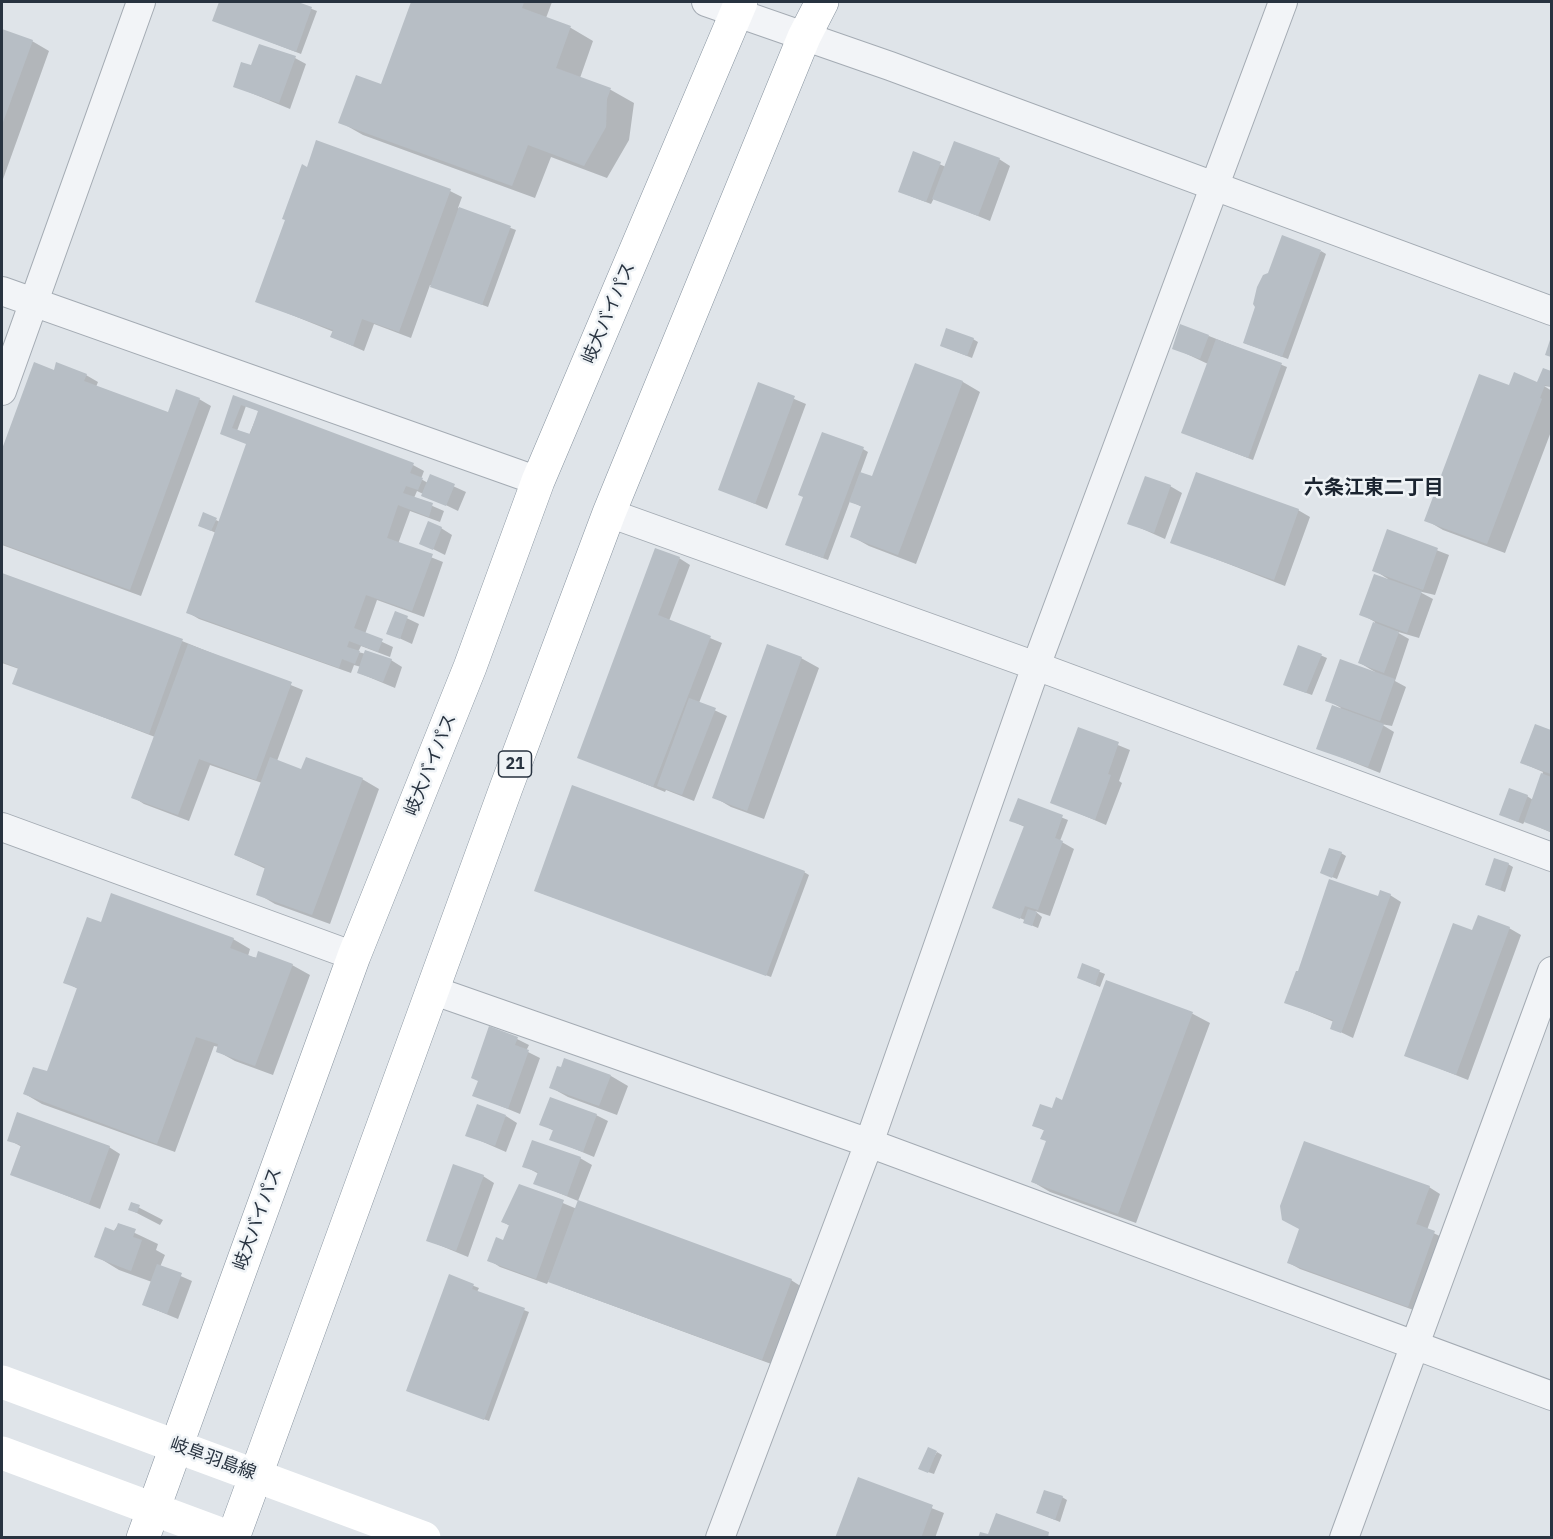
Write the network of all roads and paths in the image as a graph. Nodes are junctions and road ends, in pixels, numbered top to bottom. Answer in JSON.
{"nodes":[{"id":1,"x":141,"y":2,"type":"edge"},
{"id":2,"x":822,"y":2,"type":"edge"},
{"id":3,"x":1283,"y":2,"type":"edge"},
{"id":4,"x":728,"y":5,"type":"edge"},
{"id":5,"x":804,"y":37,"type":"junction"},
{"id":6,"x":1216,"y":187,"type":"junction"},
{"id":7,"x":2,"y":291,"type":"edge"},
{"id":8,"x":32,"y":303,"type":"junction"},
{"id":9,"x":1551,"y":311,"type":"edge"},
{"id":10,"x":2,"y":391,"type":"edge"},
{"id":11,"x":537,"y":481,"type":"junction"},
{"id":12,"x":609,"y":513,"type":"junction"},
{"id":13,"x":1036,"y":666,"type":"junction"},
{"id":14,"x":2,"y":827,"type":"edge"},
{"id":15,"x":1551,"y":857,"type":"edge"},
{"id":16,"x":354,"y":956,"type":"junction"},
{"id":17,"x":1551,"y":971,"type":"edge"},
{"id":18,"x":432,"y":990,"type":"junction"},
{"id":19,"x":870,"y":1143,"type":"junction"},
{"id":20,"x":1414,"y":1346,"type":"junction"},
{"id":21,"x":2,"y":1382,"type":"edge"},
{"id":22,"x":1551,"y":1396,"type":"edge"},
{"id":23,"x":175,"y":1445,"type":"junction"},
{"id":24,"x":2,"y":1453,"type":"edge"},
{"id":25,"x":256,"y":1474,"type":"junction"},
{"id":26,"x":148,"y":1523,"type":"edge"},
{"id":27,"x":232,"y":1538,"type":"edge"},
{"id":28,"x":424,"y":1538,"type":"edge"},
{"id":29,"x":720,"y":1538,"type":"edge"},
{"id":30,"x":1344,"y":1538,"type":"edge"}],
"edges":[{"from":1,"to":8,"type":"street"},
{"from":2,"to":5,"type":"main road","number":"21"},
{"from":3,"to":6,"type":"street"},
{"from":4,"to":5,"type":"street"},
{"from":4,"to":11,"type":"main road","name":"岐大バイパス"},
{"from":5,"to":6,"type":"street"},
{"from":5,"to":12,"type":"main road","number":"21"},
{"from":6,"to":9,"type":"street"},
{"from":6,"to":13,"type":"street"},
{"from":7,"to":8,"type":"street"},
{"from":8,"to":10,"type":"street"},
{"from":8,"to":11,"type":"street"},
{"from":11,"to":16,"type":"main road","name":"岐大バイパス"},
{"from":12,"to":13,"type":"street"},
{"from":12,"to":18,"type":"main road","number":"21"},
{"from":13,"to":15,"type":"street"},
{"from":13,"to":19,"type":"street"},
{"from":14,"to":16,"type":"street"},
{"from":16,"to":23,"type":"main road","name":"岐大バイパス"},
{"from":17,"to":20,"type":"street"},
{"from":18,"to":19,"type":"street"},
{"from":18,"to":25,"type":"main road","number":"21"},
{"from":19,"to":20,"type":"street"},
{"from":19,"to":29,"type":"street"},
{"from":20,"to":22,"type":"street"},
{"from":20,"to":30,"type":"street"},
{"from":21,"to":23,"type":"main road","name":"岐阜羽島線"},
{"from":23,"to":25,"type":"main road","name":"岐阜羽島線"},
{"from":23,"to":26,"type":"main road","name":"岐大バイパス"},
{"from":24,"to":26,"type":"main road"},
{"from":25,"to":27,"type":"main road","number":"21"},
{"from":25,"to":28,"type":"main road","name":"岐阜羽島線"},
{"from":26,"to":27,"type":"main road"}]}
